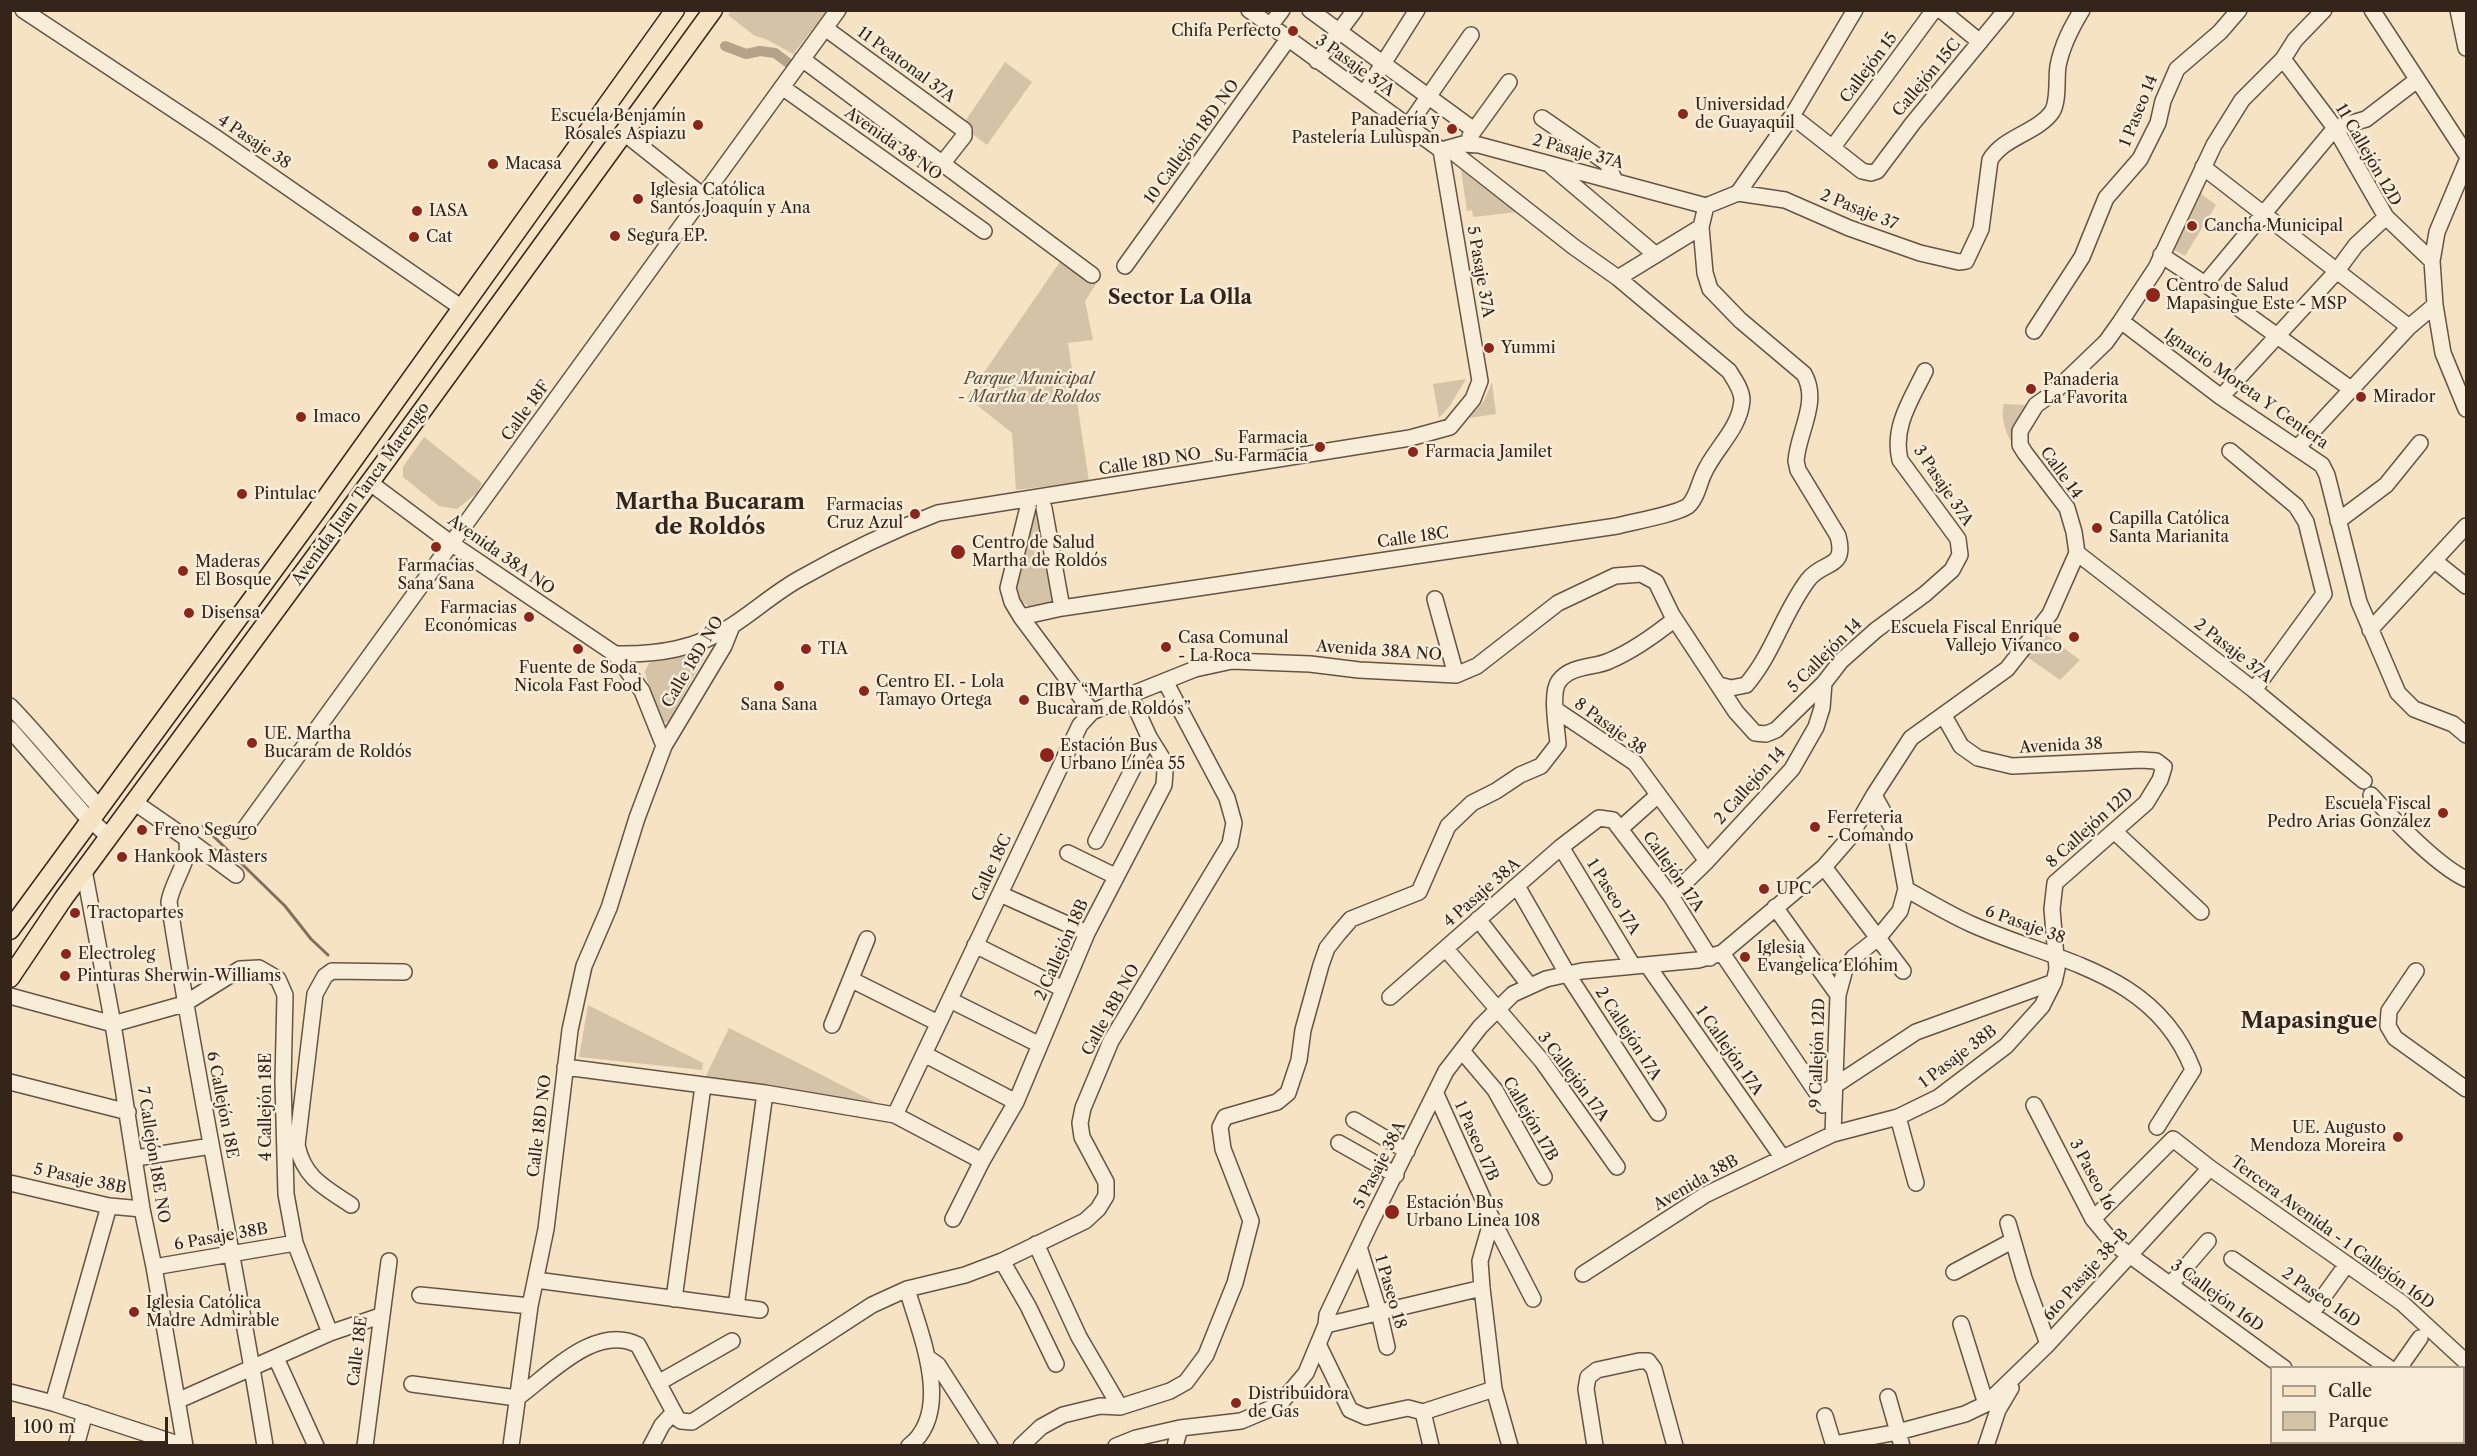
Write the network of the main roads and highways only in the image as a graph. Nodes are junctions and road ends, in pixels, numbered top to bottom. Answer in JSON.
{"nodes":[{"id":1,"x":675,"y":10,"type":"edge"},
{"id":2,"x":713,"y":10,"type":"edge"},
{"id":3,"x":444,"y":334,"type":"junction"},
{"id":4,"x":369,"y":482,"type":"junction"},
{"id":5,"x":10,"y":930,"type":"edge"},
{"id":6,"x":10,"y":978,"type":"edge"}],
"edges":[{"from":1,"to":3,"type":"main road","name":"Avenida Juan Tanca Marengo"},
{"from":2,"to":4,"type":"main road","name":"Avenida Juan Tanca Marengo"},
{"from":3,"to":4,"type":"main road"},
{"from":3,"to":5,"type":"main road","name":"Avenida Juan Tanca Marengo"},
{"from":4,"to":6,"type":"main road","name":"Avenida Juan Tanca Marengo"}]}
